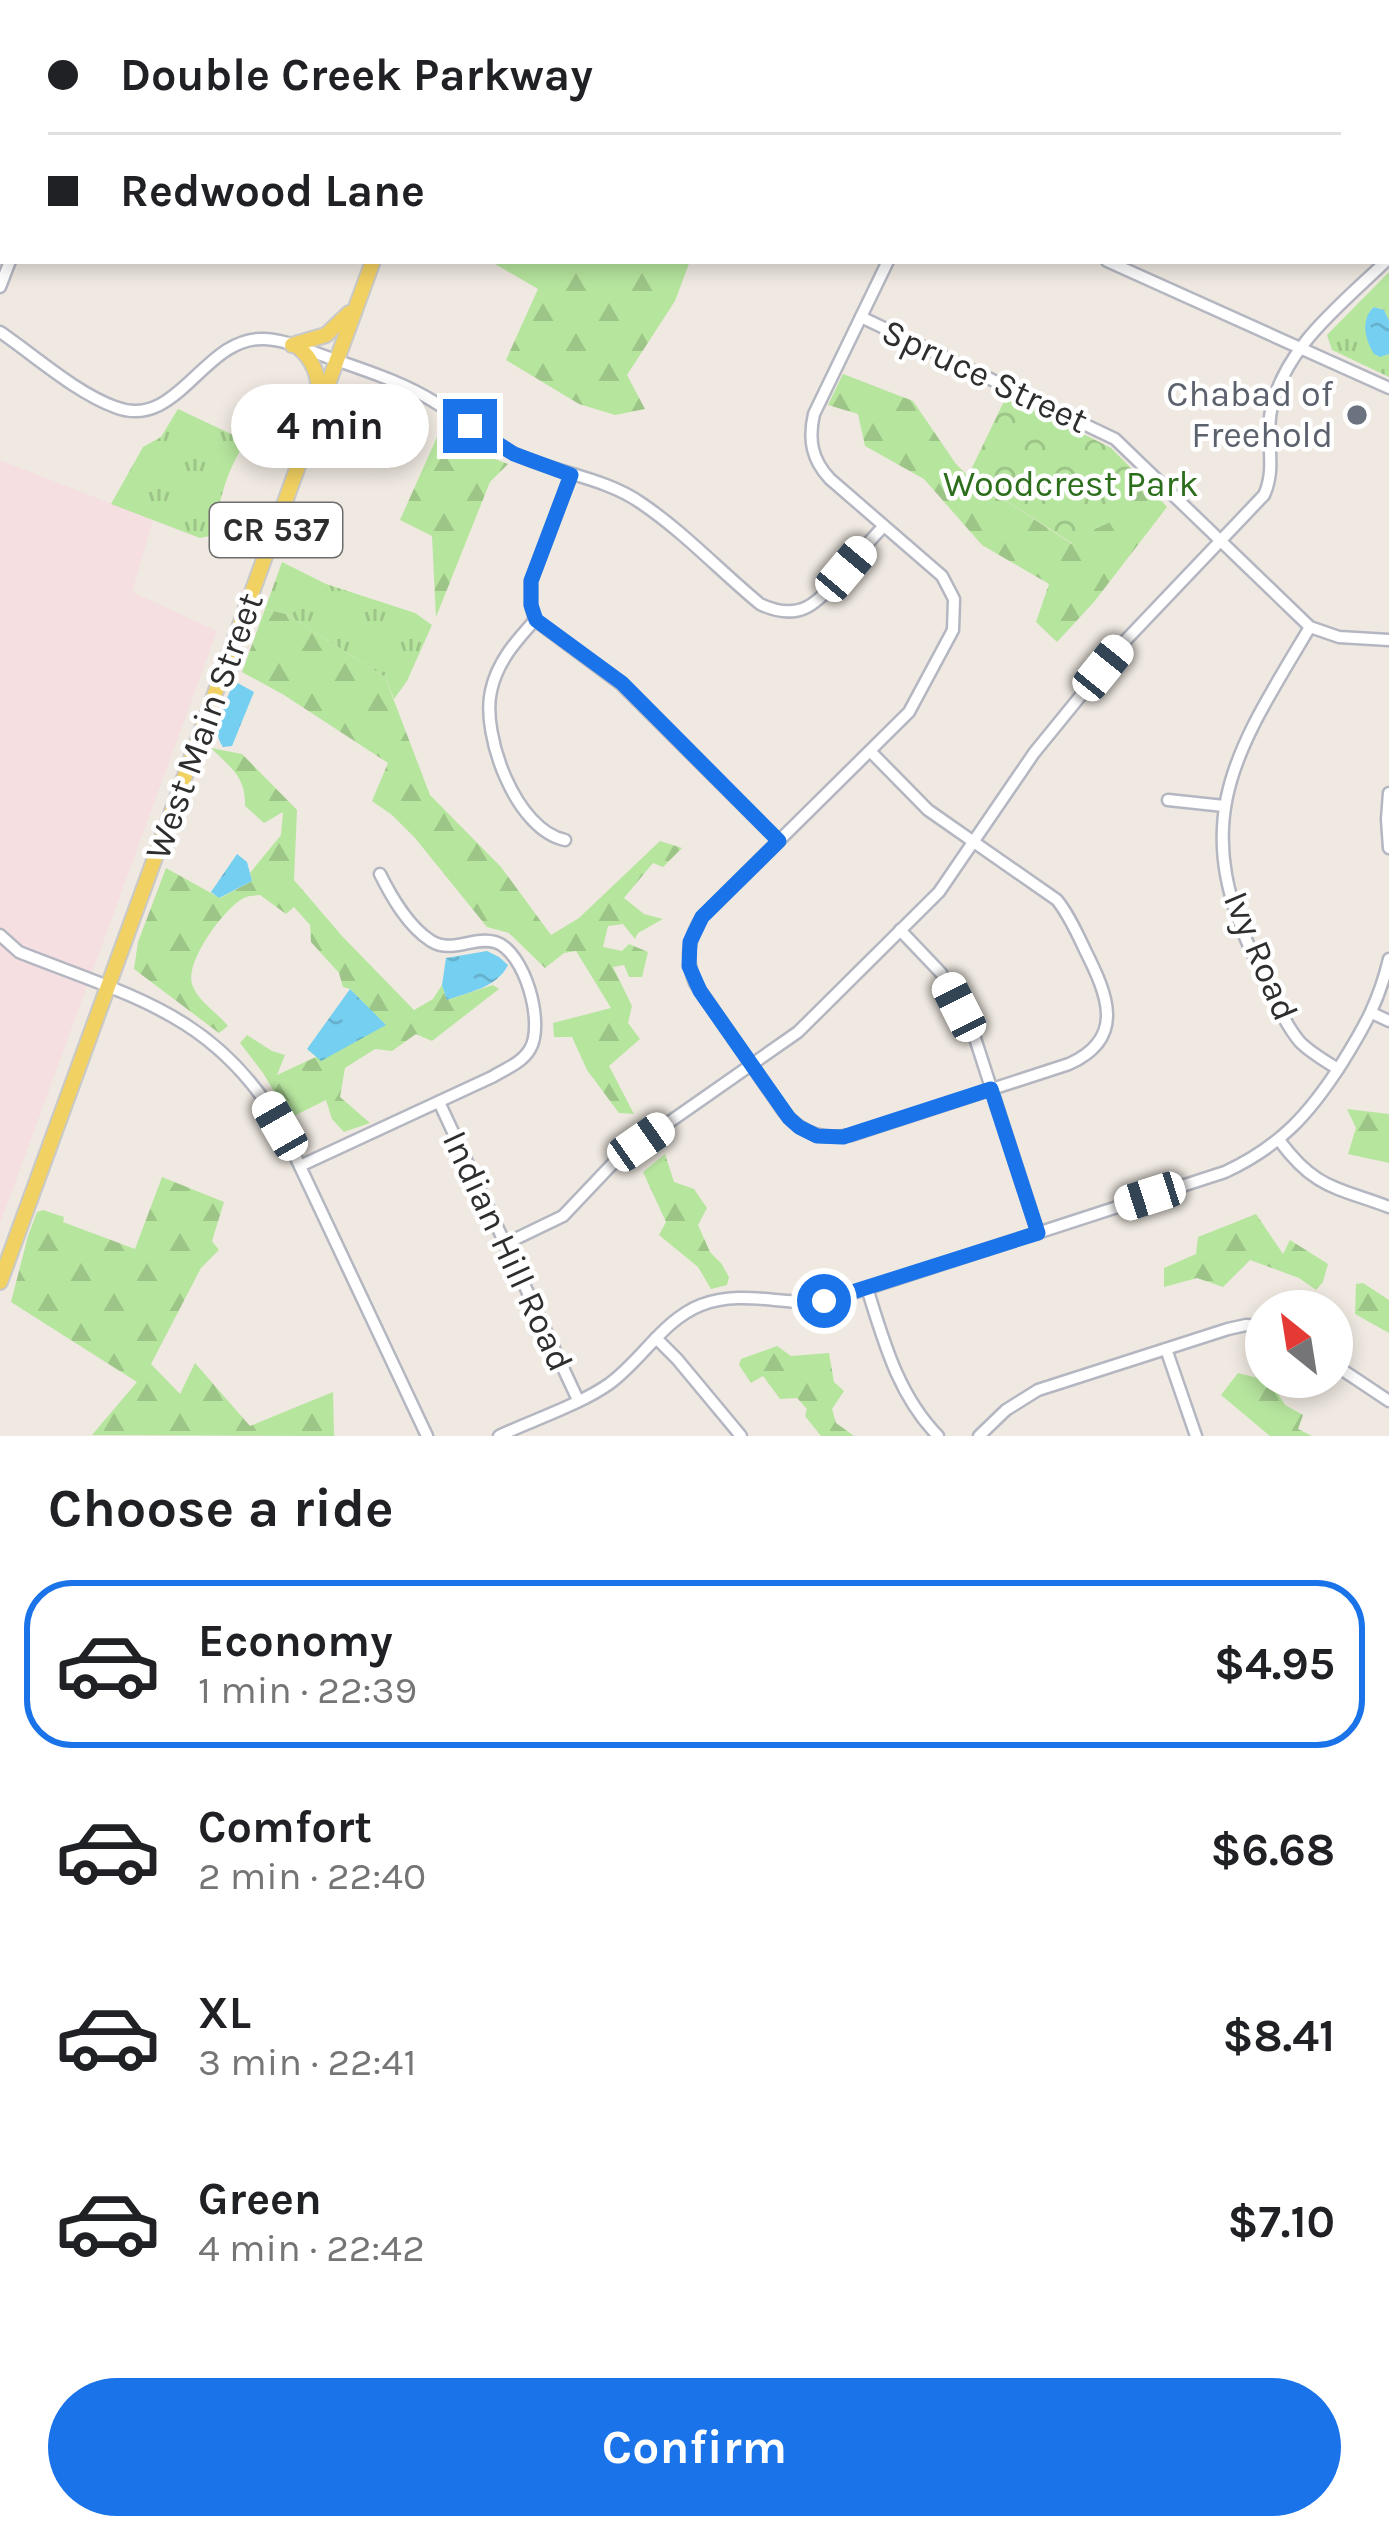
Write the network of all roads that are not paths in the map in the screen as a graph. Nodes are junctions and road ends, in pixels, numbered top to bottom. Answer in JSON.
{"nodes":[{"id":1,"x":372,"y":264,"type":"edge"},
{"id":2,"x":887,"y":264,"type":"edge"},
{"id":3,"x":1114,"y":264,"type":"edge"},
{"id":4,"x":1383,"y":264,"type":"edge"},
{"id":5,"x":357,"y":305,"type":"junction"},
{"id":6,"x":861,"y":317,"type":"junction"},
{"id":7,"x":1322,"y":324,"type":"junction"},
{"id":8,"x":0,"y":332,"type":"edge"},
{"id":9,"x":0,"y":343,"type":"edge"},
{"id":10,"x":295,"y":346,"type":"junction"},
{"id":11,"x":17,"y":347,"type":"junction"},
{"id":12,"x":1299,"y":348,"type":"junction"},
{"id":13,"x":336,"y":360,"type":"junction"},
{"id":14,"x":1328,"y":360,"type":"junction"},
{"id":15,"x":1389,"y":388,"type":"edge"},
{"id":16,"x":320,"y":406,"type":"junction"},
{"id":17,"x":571,"y":475,"type":"junction"},
{"id":18,"x":884,"y":526,"type":"junction"},
{"id":19,"x":1222,"y":541,"type":"junction"},
{"id":20,"x":536,"y":620,"type":"junction"},
{"id":21,"x":1310,"y":627,"type":"junction"},
{"id":22,"x":1389,"y":640,"type":"edge"},
{"id":23,"x":870,"y":752,"type":"junction"},
{"id":24,"x":1389,"y":793,"type":"edge"},
{"id":25,"x":1168,"y":800,"type":"dead end"},
{"id":26,"x":1224,"y":806,"type":"junction"},
{"id":27,"x":565,"y":840,"type":"dead end"},
{"id":28,"x":779,"y":841,"type":"junction"},
{"id":29,"x":974,"y":842,"type":"junction"},
{"id":30,"x":1389,"y":848,"type":"edge"},
{"id":31,"x":380,"y":874,"type":"dead end"},
{"id":32,"x":900,"y":930,"type":"junction"},
{"id":33,"x":0,"y":935,"type":"edge"},
{"id":34,"x":1389,"y":958,"type":"edge"},
{"id":35,"x":108,"y":987,"type":"junction"},
{"id":36,"x":1372,"y":1013,"type":"junction"},
{"id":37,"x":1389,"y":1021,"type":"edge"},
{"id":38,"x":751,"y":1065,"type":"junction"},
{"id":39,"x":1338,"y":1069,"type":"junction"},
{"id":40,"x":991,"y":1089,"type":"junction"},
{"id":41,"x":439,"y":1102,"type":"junction"},
{"id":42,"x":1279,"y":1140,"type":"junction"},
{"id":43,"x":300,"y":1166,"type":"junction"},
{"id":44,"x":1389,"y":1208,"type":"edge"},
{"id":45,"x":1038,"y":1233,"type":"junction"},
{"id":46,"x":506,"y":1244,"type":"junction"},
{"id":47,"x":0,"y":1282,"type":"edge"},
{"id":48,"x":867,"y":1288,"type":"junction"},
{"id":49,"x":1245,"y":1326,"type":"edge"},
{"id":50,"x":656,"y":1338,"type":"junction"},
{"id":51,"x":1166,"y":1349,"type":"junction"},
{"id":52,"x":1353,"y":1377,"type":"edge"},
{"id":53,"x":578,"y":1400,"type":"junction"},
{"id":54,"x":1389,"y":1401,"type":"edge"},
{"id":55,"x":427,"y":1436,"type":"edge"},
{"id":56,"x":499,"y":1436,"type":"edge"},
{"id":57,"x":741,"y":1436,"type":"edge"},
{"id":58,"x":938,"y":1436,"type":"edge"},
{"id":59,"x":980,"y":1436,"type":"edge"},
{"id":60,"x":1196,"y":1436,"type":"edge"}],
"edges":[{"from":1,"to":5,"type":"main road","name":"West Main Street","number":"CR 537"},
{"from":2,"to":6,"type":"street"},
{"from":3,"to":12,"type":"street"},
{"from":4,"to":7,"type":"street"},
{"from":5,"to":10,"type":"main road"},
{"from":5,"to":13,"type":"main road","name":"West Main Street","number":"CR 537"},
{"from":6,"to":18,"type":"street"},
{"from":6,"to":19,"type":"street","name":"Spruce Street"},
{"from":7,"to":12,"type":"street"},
{"from":7,"to":14,"type":"street"},
{"from":8,"to":11,"type":"street"},
{"from":9,"to":11,"type":"street"},
{"from":10,"to":11,"type":"street"},
{"from":10,"to":13,"type":"street"},
{"from":10,"to":16,"type":"main road"},
{"from":12,"to":14,"type":"street"},
{"from":12,"to":19,"type":"street"},
{"from":13,"to":16,"type":"main road","name":"West Main Street","number":"CR 537"},
{"from":13,"to":17,"type":"street"},
{"from":14,"to":15,"type":"street"},
{"from":16,"to":35,"type":"main road","name":"West Main Street","number":"CR 537"},
{"from":17,"to":18,"type":"street"},
{"from":17,"to":20,"type":"street"},
{"from":18,"to":23,"type":"street"},
{"from":19,"to":21,"type":"street","name":"Spruce Street"},
{"from":19,"to":29,"type":"street"},
{"from":20,"to":27,"type":"street"},
{"from":20,"to":28,"type":"street"},
{"from":21,"to":22,"type":"street"},
{"from":21,"to":26,"type":"street","name":"Ivy Road"},
{"from":23,"to":28,"type":"street"},
{"from":23,"to":29,"type":"street"},
{"from":24,"to":30,"type":"street"},
{"from":25,"to":26,"type":"street"},
{"from":26,"to":39,"type":"street","name":"Ivy Road"},
{"from":28,"to":38,"type":"street"},
{"from":29,"to":32,"type":"street"},
{"from":29,"to":40,"type":"street"},
{"from":31,"to":41,"type":"street"},
{"from":32,"to":38,"type":"street"},
{"from":32,"to":40,"type":"street"},
{"from":33,"to":35,"type":"street"},
{"from":34,"to":36,"type":"street"},
{"from":35,"to":43,"type":"street"},
{"from":35,"to":47,"type":"main road","number":"CR 537"},
{"from":36,"to":37,"type":"street"},
{"from":36,"to":39,"type":"street"},
{"from":38,"to":40,"type":"street"},
{"from":38,"to":46,"type":"street"},
{"from":39,"to":42,"type":"street"},
{"from":40,"to":45,"type":"street"},
{"from":41,"to":43,"type":"street"},
{"from":41,"to":46,"type":"street","name":"Indian Hill Road"},
{"from":42,"to":44,"type":"street"},
{"from":42,"to":45,"type":"street"},
{"from":43,"to":55,"type":"street"},
{"from":45,"to":48,"type":"street"},
{"from":46,"to":53,"type":"street","name":"Indian Hill Road"},
{"from":48,"to":50,"type":"street"},
{"from":48,"to":58,"type":"street"},
{"from":49,"to":51,"type":"street"},
{"from":50,"to":53,"type":"street"},
{"from":50,"to":57,"type":"street"},
{"from":51,"to":59,"type":"street"},
{"from":51,"to":60,"type":"street"},
{"from":52,"to":54,"type":"street"},
{"from":53,"to":56,"type":"street"}]}
